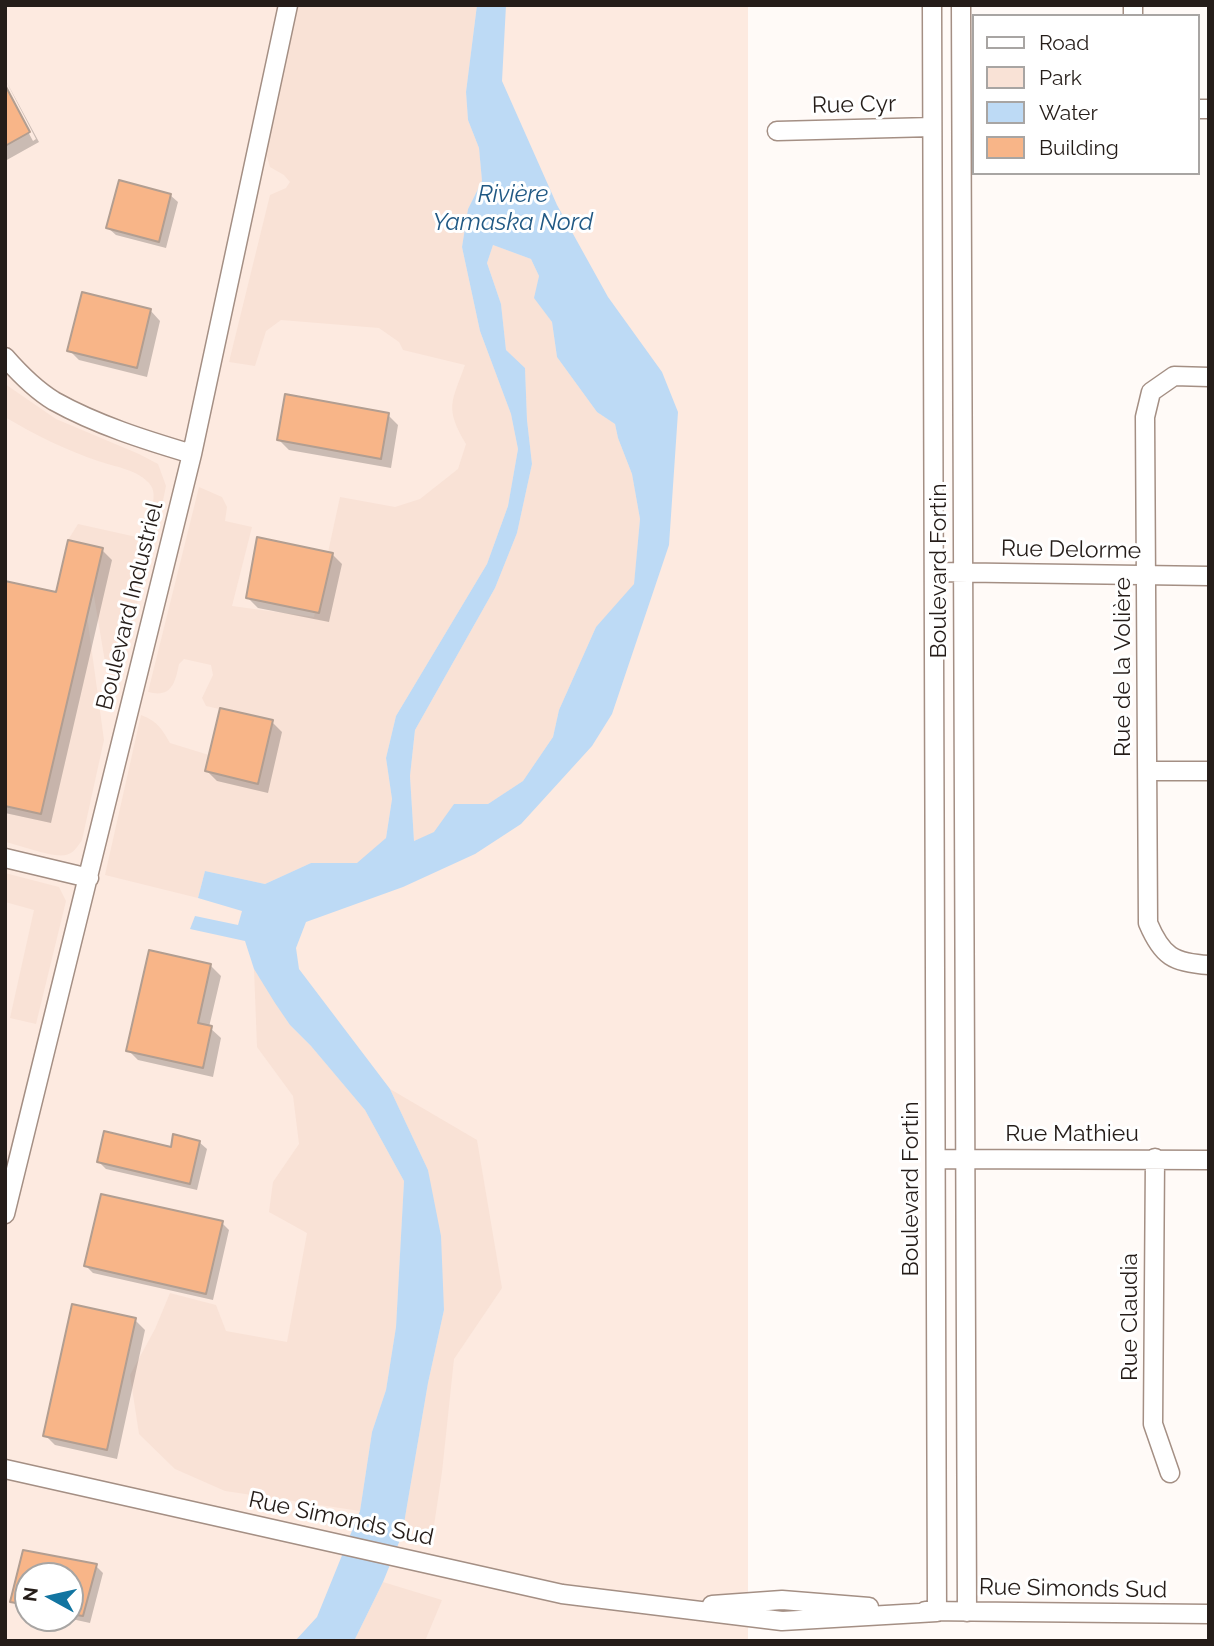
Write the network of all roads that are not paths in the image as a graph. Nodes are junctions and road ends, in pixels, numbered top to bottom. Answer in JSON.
{"nodes":[{"id":1,"x":288,"y":5,"type":"edge"},
{"id":2,"x":932,"y":5,"type":"edge"},
{"id":3,"x":961,"y":5,"type":"edge"},
{"id":4,"x":932,"y":108,"type":"junction"},
{"id":5,"x":968,"y":108,"type":"edge"},
{"id":6,"x":932,"y":127,"type":"junction"},
{"id":7,"x":777,"y":131,"type":"dead end"},
{"id":8,"x":963,"y":351,"type":"junction"},
{"id":9,"x":933,"y":352,"type":"junction"},
{"id":10,"x":5,"y":357,"type":"edge"},
{"id":11,"x":1209,"y":376,"type":"edge"},
{"id":12,"x":192,"y":454,"type":"junction"},
{"id":13,"x":934,"y":572,"type":"junction"},
{"id":14,"x":964,"y":573,"type":"junction"},
{"id":15,"x":1147,"y":575,"type":"junction"},
{"id":16,"x":1209,"y":576,"type":"edge"},
{"id":17,"x":1148,"y":771,"type":"junction"},
{"id":18,"x":1209,"y":771,"type":"edge"},
{"id":19,"x":934,"y":791,"type":"junction"},
{"id":20,"x":964,"y":792,"type":"junction"},
{"id":21,"x":5,"y":858,"type":"edge"},
{"id":22,"x":89,"y":878,"type":"junction"},
{"id":23,"x":1209,"y":965,"type":"edge"},
{"id":24,"x":935,"y":993,"type":"junction"},
{"id":25,"x":965,"y":993,"type":"junction"},
{"id":26,"x":1155,"y":1158,"type":"junction"},
{"id":27,"x":936,"y":1159,"type":"junction"},
{"id":28,"x":965,"y":1159,"type":"junction"},
{"id":29,"x":1209,"y":1160,"type":"edge"},
{"id":30,"x":5,"y":1214,"type":"edge"},
{"id":31,"x":966,"y":1385,"type":"junction"},
{"id":32,"x":936,"y":1386,"type":"junction"},
{"id":33,"x":5,"y":1469,"type":"edge"},
{"id":34,"x":1170,"y":1473,"type":"dead end"},
{"id":35,"x":937,"y":1612,"type":"junction"},
{"id":36,"x":967,"y":1612,"type":"junction"},
{"id":37,"x":1209,"y":1614,"type":"edge"}],
"edges":[{"from":1,"to":12,"type":"street","name":"Boulevard Industriel"},
{"from":2,"to":4,"type":"street","name":"Boulevard Fortin"},
{"from":3,"to":5,"type":"street","name":"Boulevard Fortin"},
{"from":4,"to":5,"type":"street"},
{"from":4,"to":6,"type":"street","name":"Boulevard Fortin"},
{"from":5,"to":8,"type":"street","name":"Boulevard Fortin"},
{"from":6,"to":7,"type":"street","name":"Rue Cyr"},
{"from":6,"to":9,"type":"street","name":"Boulevard Fortin"},
{"from":8,"to":9,"type":"street"},
{"from":8,"to":14,"type":"street","name":"Boulevard Fortin"},
{"from":9,"to":13,"type":"street","name":"Boulevard Fortin"},
{"from":10,"to":12,"type":"street"},
{"from":11,"to":15,"type":"street","name":"Rue de la Volière"},
{"from":12,"to":22,"type":"street","name":"Boulevard Industriel"},
{"from":13,"to":14,"type":"street","name":"Rue Delorme"},
{"from":13,"to":19,"type":"street","name":"Boulevard Fortin"},
{"from":14,"to":15,"type":"street","name":"Rue Delorme"},
{"from":14,"to":20,"type":"street","name":"Boulevard Fortin"},
{"from":15,"to":16,"type":"street","name":"Rue Delorme"},
{"from":15,"to":17,"type":"street","name":"Rue de la Volière"},
{"from":17,"to":18,"type":"street"},
{"from":17,"to":23,"type":"street","name":"Rue de la Volière"},
{"from":19,"to":20,"type":"street"},
{"from":19,"to":24,"type":"street","name":"Boulevard Fortin"},
{"from":20,"to":25,"type":"street","name":"Boulevard Fortin"},
{"from":21,"to":22,"type":"street"},
{"from":22,"to":30,"type":"street","name":"Boulevard Industriel"},
{"from":24,"to":25,"type":"street"},
{"from":24,"to":27,"type":"street","name":"Boulevard Fortin"},
{"from":25,"to":28,"type":"street","name":"Boulevard Fortin"},
{"from":26,"to":28,"type":"street","name":"Rue Mathieu"},
{"from":26,"to":29,"type":"street","name":"Rue Mathieu"},
{"from":26,"to":34,"type":"street","name":"Rue Claudia"},
{"from":27,"to":28,"type":"street","name":"Rue Mathieu"},
{"from":27,"to":32,"type":"street","name":"Boulevard Fortin"},
{"from":28,"to":31,"type":"street","name":"Boulevard Fortin"},
{"from":31,"to":32,"type":"street"},
{"from":31,"to":36,"type":"street","name":"Boulevard Fortin"},
{"from":32,"to":35,"type":"street","name":"Boulevard Fortin"},
{"from":33,"to":35,"type":"street","name":"Rue Simonds Sud"},
{"from":35,"to":36,"type":"street","name":"Rue Simonds Sud"},
{"from":36,"to":37,"type":"street","name":"Rue Simonds Sud"}]}
